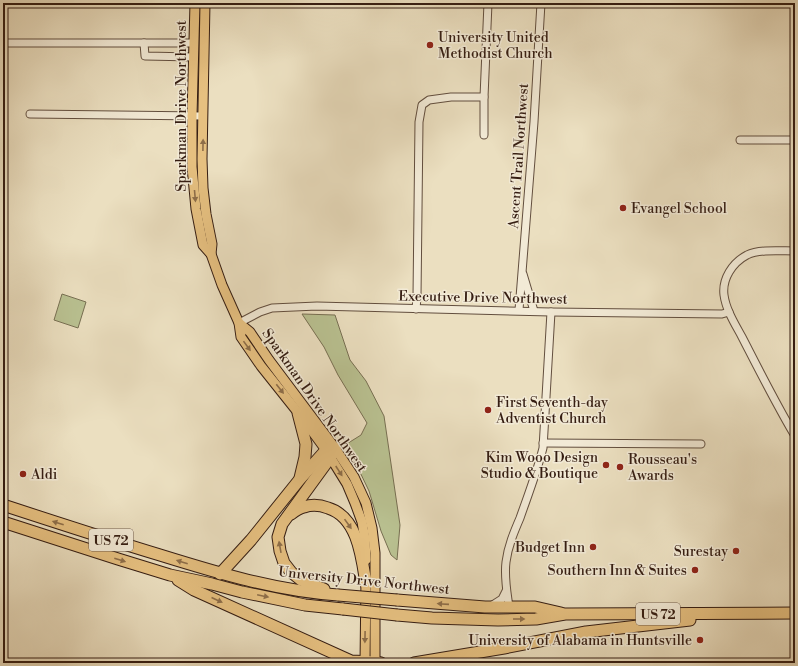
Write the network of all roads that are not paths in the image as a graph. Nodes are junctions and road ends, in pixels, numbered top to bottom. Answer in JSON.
{"nodes":[{"id":1,"x":195,"y":3,"type":"edge"},
{"id":2,"x":205,"y":3,"type":"edge"},
{"id":3,"x":488,"y":3,"type":"edge"},
{"id":4,"x":541,"y":3,"type":"edge"},
{"id":5,"x":3,"y":43,"type":"edge"},
{"id":6,"x":144,"y":43,"type":"junction"},
{"id":7,"x":194,"y":43,"type":"junction"},
{"id":8,"x":194,"y":57,"type":"junction"},
{"id":9,"x":484,"y":97,"type":"junction"},
{"id":10,"x":30,"y":114,"type":"dead end"},
{"id":11,"x":192,"y":116,"type":"junction"},
{"id":12,"x":203,"y":116,"type":"junction"},
{"id":13,"x":484,"y":135,"type":"dead end"},
{"id":14,"x":740,"y":140,"type":"dead end"},
{"id":15,"x":795,"y":140,"type":"edge"},
{"id":16,"x":795,"y":251,"type":"edge"},
{"id":17,"x":211,"y":254,"type":"junction"},
{"id":18,"x":522,"y":270,"type":"junction"},
{"id":19,"x":416,"y":309,"type":"junction"},
{"id":20,"x":519,"y":310,"type":"junction"},
{"id":21,"x":534,"y":311,"type":"junction"},
{"id":22,"x":551,"y":312,"type":"junction"},
{"id":23,"x":729,"y":312,"type":"junction"},
{"id":24,"x":239,"y":323,"type":"junction"},
{"id":25,"x":298,"y":412,"type":"junction"},
{"id":26,"x":795,"y":436,"type":"edge"},
{"id":27,"x":543,"y":443,"type":"junction"},
{"id":28,"x":701,"y":444,"type":"dead end"},
{"id":29,"x":330,"y":452,"type":"junction"},
{"id":30,"x":300,"y":479,"type":"junction"},
{"id":31,"x":3,"y":505,"type":"edge"},
{"id":32,"x":290,"y":514,"type":"junction"},
{"id":33,"x":3,"y":522,"type":"edge"},
{"id":34,"x":220,"y":574,"type":"junction"},
{"id":35,"x":170,"y":575,"type":"junction"},
{"id":36,"x":366,"y":584,"type":"junction"},
{"id":37,"x":506,"y":591,"type":"junction"},
{"id":38,"x":338,"y":595,"type":"junction"},
{"id":39,"x":489,"y":607,"type":"junction"},
{"id":40,"x":509,"y":607,"type":"junction"},
{"id":41,"x":758,"y":613,"type":"junction"},
{"id":42,"x":795,"y":613,"type":"edge"},
{"id":43,"x":565,"y":614,"type":"junction"},
{"id":44,"x":440,"y":618,"type":"junction"},
{"id":45,"x":343,"y":659,"type":"edge"},
{"id":46,"x":372,"y":662,"type":"edge"},
{"id":47,"x":417,"y":663,"type":"edge"}],
"edges":[{"from":1,"to":7,"type":"main road","name":"Sparkman Drive Northwest"},
{"from":2,"to":12,"type":"main road","name":"Sparkman Drive Northwest"},
{"from":3,"to":9,"type":"street"},
{"from":4,"to":18,"type":"street","name":"Ascent Trail Northwest"},
{"from":5,"to":6,"type":"street"},
{"from":6,"to":7,"type":"street"},
{"from":6,"to":8,"type":"street"},
{"from":7,"to":8,"type":"main road","name":"Sparkman Drive Northwest"},
{"from":8,"to":11,"type":"main road","name":"Sparkman Drive Northwest"},
{"from":9,"to":13,"type":"street"},
{"from":9,"to":19,"type":"street"},
{"from":10,"to":11,"type":"street"},
{"from":11,"to":12,"type":"street"},
{"from":11,"to":17,"type":"main road","name":"Sparkman Drive Northwest","one_way":true},
{"from":17,"to":12,"type":"main road","name":"Sparkman Drive Northwest","one_way":true},
{"from":14,"to":15,"type":"street"},
{"from":16,"to":23,"type":"street"},
{"from":17,"to":24,"type":"main road","name":"Sparkman Drive Northwest"},
{"from":18,"to":20,"type":"street","name":"Ascent Trail Northwest"},
{"from":18,"to":21,"type":"street"},
{"from":19,"to":20,"type":"street","name":"Executive Drive Northwest"},
{"from":19,"to":24,"type":"street","name":"Executive Drive Northwest"},
{"from":20,"to":21,"type":"street","name":"Executive Drive Northwest"},
{"from":21,"to":22,"type":"street","name":"Executive Drive Northwest"},
{"from":22,"to":23,"type":"street","name":"Executive Drive Northwest"},
{"from":22,"to":27,"type":"street"},
{"from":23,"to":26,"type":"street"},
{"from":24,"to":25,"type":"main road","name":"Sparkman Drive Northwest","one_way":true},
{"from":24,"to":29,"type":"main road","name":"Sparkman Drive Northwest"},
{"from":25,"to":29,"type":"main road","name":"Sparkman Drive Northwest"},
{"from":25,"to":30,"type":"highway"},
{"from":27,"to":28,"type":"street"},
{"from":27,"to":37,"type":"street"},
{"from":29,"to":30,"type":"highway"},
{"from":29,"to":32,"type":"highway"},
{"from":29,"to":36,"type":"main road","name":"Sparkman Drive Northwest","one_way":true},
{"from":29,"to":46,"type":"main road","name":"Sparkman Drive Northwest"},
{"from":30,"to":34,"type":"highway"},
{"from":34,"to":31,"type":"highway","name":"University Drive Northwest","number":"US 72","one_way":true},
{"from":32,"to":36,"type":"highway","one_way":true},
{"from":38,"to":32,"type":"highway","one_way":true},
{"from":33,"to":35,"type":"highway","name":"University Drive Northwest","number":"US 72","one_way":true},
{"from":34,"to":38,"type":"highway","name":"University Drive Northwest","number":"US 72"},
{"from":35,"to":44,"type":"highway","name":"University Drive Northwest","number":"US 72","one_way":true,"bridge":true},
{"from":35,"to":45,"type":"highway","one_way":true},
{"from":36,"to":46,"type":"main road","name":"Sparkman Drive Northwest","one_way":true},
{"from":37,"to":39,"type":"street"},
{"from":37,"to":40,"type":"street"},
{"from":39,"to":38,"type":"highway","name":"University Drive Northwest","number":"US 72","one_way":true,"bridge":true},
{"from":39,"to":40,"type":"highway","name":"University Drive Northwest","number":"US 72"},
{"from":40,"to":43,"type":"highway","name":"University Drive Northwest","number":"US 72"},
{"from":40,"to":44,"type":"highway","number":"US 72"},
{"from":41,"to":42,"type":"highway","name":"University Drive Northwest","number":"US 72"},
{"from":41,"to":43,"type":"highway","name":"University Drive Northwest","number":"US 72"},
{"from":41,"to":47,"type":"highway"},
{"from":44,"to":43,"type":"highway","name":"University Drive Northwest","number":"US 72","one_way":true},
{"from":45,"to":46,"type":"highway"}]}
